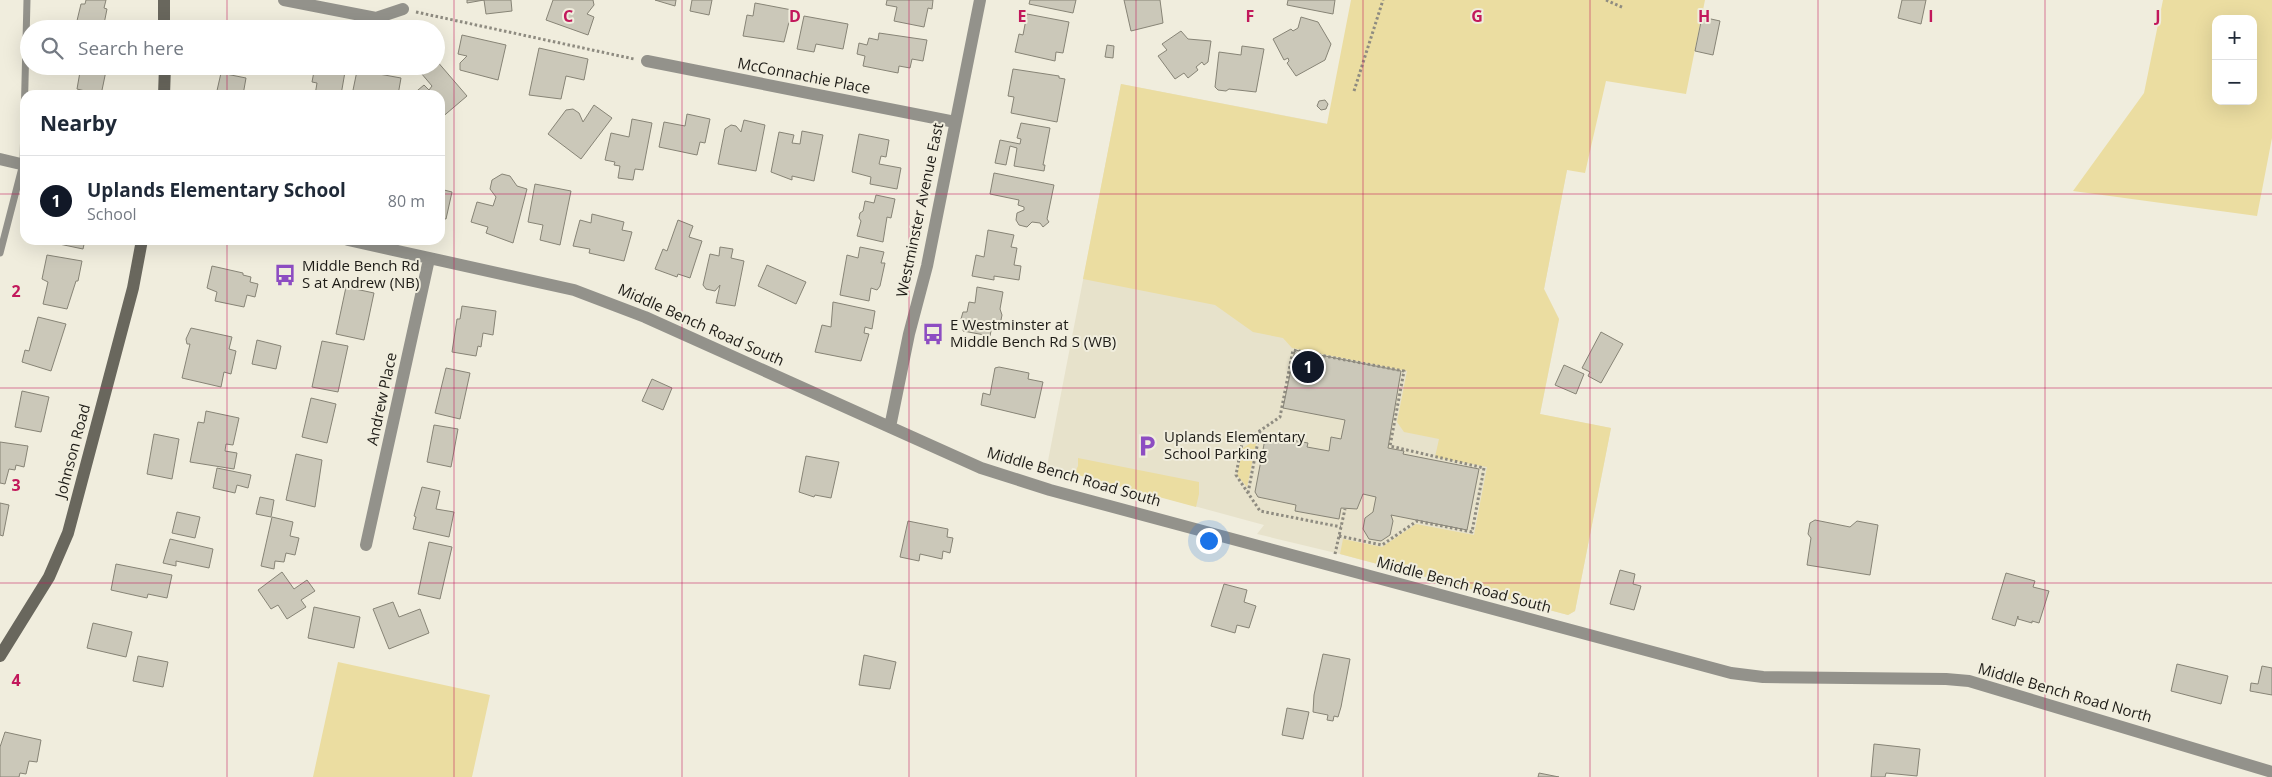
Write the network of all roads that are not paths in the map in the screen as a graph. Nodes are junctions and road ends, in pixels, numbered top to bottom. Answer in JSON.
{"nodes":[{"id":1,"x":27,"y":0,"type":"edge"},
{"id":2,"x":164,"y":0,"type":"edge"},
{"id":3,"x":284,"y":0,"type":"edge"},
{"id":4,"x":980,"y":0,"type":"edge"},
{"id":5,"x":403,"y":9,"type":"road end"},
{"id":6,"x":27,"y":20,"type":"edge"},
{"id":7,"x":164,"y":20,"type":"edge"},
{"id":8,"x":647,"y":61,"type":"road end"},
{"id":9,"x":26,"y":75,"type":"edge"},
{"id":10,"x":164,"y":75,"type":"edge"},
{"id":11,"x":25,"y":90,"type":"edge"},
{"id":12,"x":164,"y":90,"type":"edge"},
{"id":13,"x":955,"y":122,"type":"junction"},
{"id":14,"x":0,"y":159,"type":"edge"},
{"id":15,"x":20,"y":164,"type":"edge"},
{"id":16,"x":20,"y":180,"type":"edge"},
{"id":17,"x":141,"y":245,"type":"edge"},
{"id":18,"x":369,"y":245,"type":"edge"},
{"id":19,"x":0,"y":253,"type":"edge"},
{"id":20,"x":429,"y":259,"type":"junction"},
{"id":21,"x":890,"y":427,"type":"junction"},
{"id":22,"x":366,"y":545,"type":"dead end"},
{"id":23,"x":0,"y":656,"type":"edge"},
{"id":24,"x":1753,"y":676,"type":"joint"},
{"id":25,"x":2272,"y":772,"type":"edge"}],
"edges":[{"from":1,"to":6,"type":"lane"},
{"from":2,"to":7,"type":"main road"},
{"from":3,"to":5,"type":"street"},
{"from":4,"to":13,"type":"street","name":"Westminster Avenue East"},
{"from":8,"to":13,"type":"street","name":"McConnachie Place"},
{"from":9,"to":11,"type":"lane"},
{"from":10,"to":12,"type":"main road"},
{"from":13,"to":21,"type":"street","name":"Westminster Avenue East"},
{"from":14,"to":15,"type":"street"},
{"from":16,"to":19,"type":"lane"},
{"from":17,"to":23,"type":"main road","name":"Johnson Road"},
{"from":18,"to":20,"type":"street","name":"Middle Bench Road South"},
{"from":20,"to":21,"type":"street","name":"Middle Bench Road South"},
{"from":20,"to":22,"type":"street","name":"Andrew Place"},
{"from":21,"to":24,"type":"street","name":"Middle Bench Road South"},
{"from":24,"to":25,"type":"street","name":"Middle Bench Road North"}]}
